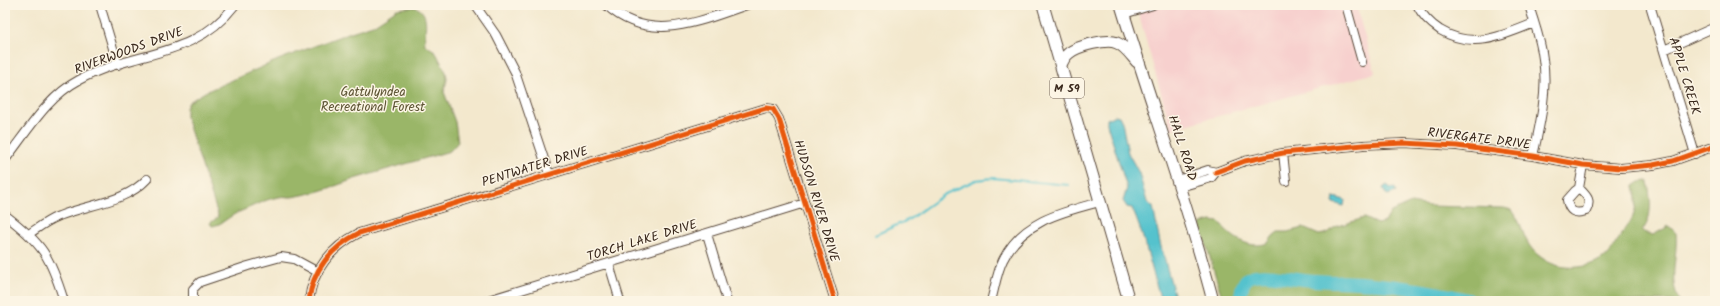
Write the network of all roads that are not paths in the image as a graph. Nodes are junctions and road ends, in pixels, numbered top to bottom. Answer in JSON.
{"nodes":[{"id":1,"x":100,"y":5,"type":"edge"},
{"id":2,"x":235,"y":5,"type":"edge"},
{"id":3,"x":475,"y":5,"type":"edge"},
{"id":4,"x":606,"y":5,"type":"edge"},
{"id":5,"x":747,"y":5,"type":"edge"},
{"id":6,"x":1043,"y":5,"type":"edge"},
{"id":7,"x":1153,"y":5,"type":"edge"},
{"id":8,"x":1346,"y":5,"type":"edge"},
{"id":9,"x":1417,"y":5,"type":"edge"},
{"id":10,"x":1529,"y":5,"type":"edge"},
{"id":11,"x":1650,"y":5,"type":"edge"},
{"id":12,"x":1122,"y":9,"type":"edge"},
{"id":13,"x":1534,"y":23,"type":"junction"},
{"id":14,"x":1715,"y":28,"type":"edge"},
{"id":15,"x":1664,"y":50,"type":"junction"},
{"id":16,"x":1362,"y":62,"type":"dead end"},
{"id":17,"x":118,"y":65,"type":"junction"},
{"id":18,"x":1061,"y":65,"type":"junction"},
{"id":19,"x":1139,"y":65,"type":"junction"},
{"id":20,"x":773,"y":109,"type":"joint"},
{"id":21,"x":1715,"y":146,"type":"edge"},
{"id":22,"x":1284,"y":153,"type":"junction"},
{"id":23,"x":1695,"y":154,"type":"junction"},
{"id":24,"x":1533,"y":156,"type":"junction"},
{"id":25,"x":5,"y":160,"type":"edge"},
{"id":26,"x":1583,"y":165,"type":"junction"},
{"id":27,"x":549,"y":174,"type":"junction"},
{"id":28,"x":147,"y":179,"type":"dead end"},
{"id":29,"x":1286,"y":181,"type":"dead end"},
{"id":30,"x":1179,"y":183,"type":"junction"},
{"id":31,"x":1579,"y":188,"type":"dead end"},
{"id":32,"x":1100,"y":202,"type":"junction"},
{"id":33,"x":804,"y":203,"type":"junction"},
{"id":34,"x":5,"y":215,"type":"edge"},
{"id":35,"x":29,"y":234,"type":"junction"},
{"id":36,"x":707,"y":234,"type":"junction"},
{"id":37,"x":609,"y":264,"type":"junction"},
{"id":38,"x":318,"y":272,"type":"junction"},
{"id":39,"x":512,"y":297,"type":"edge"},
{"id":40,"x":64,"y":301,"type":"edge"},
{"id":41,"x":193,"y":301,"type":"edge"},
{"id":42,"x":309,"y":301,"type":"edge"},
{"id":43,"x":486,"y":301,"type":"edge"},
{"id":44,"x":620,"y":301,"type":"edge"},
{"id":45,"x":727,"y":301,"type":"edge"},
{"id":46,"x":835,"y":301,"type":"edge"},
{"id":47,"x":991,"y":301,"type":"edge"},
{"id":48,"x":1129,"y":301,"type":"edge"},
{"id":49,"x":1213,"y":301,"type":"edge"}],
"edges":[{"from":1,"to":17,"type":"street"},
{"from":2,"to":17,"type":"street","name":"RIVERWOODS DRIVE"},
{"from":3,"to":27,"type":"street"},
{"from":4,"to":5,"type":"street"},
{"from":6,"to":18,"type":"highway","number":"M 59"},
{"from":7,"to":12,"type":"street"},
{"from":8,"to":16,"type":"street"},
{"from":9,"to":13,"type":"street"},
{"from":10,"to":13,"type":"street"},
{"from":11,"to":15,"type":"street","name":"APPLE CREEK"},
{"from":12,"to":19,"type":"highway","name":"HALL ROAD"},
{"from":13,"to":24,"type":"street"},
{"from":14,"to":15,"type":"street"},
{"from":15,"to":23,"type":"street","name":"APPLE CREEK"},
{"from":17,"to":25,"type":"street","name":"RIVERWOODS DRIVE"},
{"from":18,"to":19,"type":"highway"},
{"from":18,"to":32,"type":"highway","number":"M 59"},
{"from":19,"to":30,"type":"highway","name":"HALL ROAD"},
{"from":20,"to":27,"type":"street","name":"PENTWATER DRIVE"},
{"from":20,"to":33,"type":"street","name":"HUDSON RIVER DRIVE"},
{"from":21,"to":23,"type":"street","name":"RIVERGATE DRIVE"},
{"from":22,"to":24,"type":"street","name":"RIVERGATE DRIVE"},
{"from":22,"to":29,"type":"street"},
{"from":22,"to":30,"type":"street","name":"RIVERGATE DRIVE"},
{"from":23,"to":26,"type":"street","name":"RIVERGATE DRIVE"},
{"from":24,"to":26,"type":"street","name":"RIVERGATE DRIVE"},
{"from":26,"to":31,"type":"street"},
{"from":27,"to":38,"type":"street","name":"PENTWATER DRIVE"},
{"from":28,"to":35,"type":"street"},
{"from":30,"to":49,"type":"highway","name":"HALL ROAD"},
{"from":32,"to":47,"type":"street"},
{"from":32,"to":48,"type":"highway","number":"M 59"},
{"from":33,"to":36,"type":"street","name":"TORCH LAKE DRIVE"},
{"from":33,"to":46,"type":"street","name":"HUDSON RIVER DRIVE"},
{"from":34,"to":35,"type":"street"},
{"from":35,"to":40,"type":"street"},
{"from":36,"to":37,"type":"street","name":"TORCH LAKE DRIVE"},
{"from":36,"to":45,"type":"street"},
{"from":37,"to":39,"type":"street","name":"TORCH LAKE DRIVE"},
{"from":37,"to":44,"type":"street"},
{"from":38,"to":41,"type":"street"},
{"from":38,"to":42,"type":"street","name":"PENTWATER DRIVE"},
{"from":39,"to":43,"type":"street","name":"TORCH LAKE DRIVE"}]}
